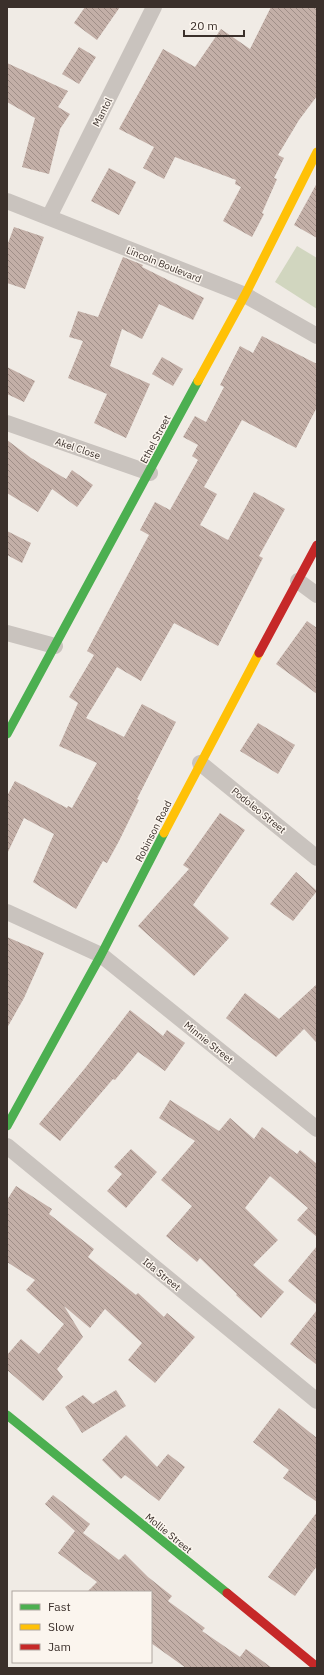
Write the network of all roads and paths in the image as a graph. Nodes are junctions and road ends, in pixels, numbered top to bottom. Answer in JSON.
{"nodes":[{"id":1,"x":154,"y":7,"type":"edge"},
{"id":2,"x":317,"y":152,"type":"edge"},
{"id":3,"x":7,"y":201,"type":"edge"},
{"id":4,"x":49,"y":217,"type":"junction"},
{"id":5,"x":244,"y":295,"type":"junction"},
{"id":6,"x":317,"y":336,"type":"edge"},
{"id":7,"x":7,"y":423,"type":"edge"},
{"id":8,"x":150,"y":473,"type":"junction"},
{"id":9,"x":317,"y":545,"type":"edge"},
{"id":10,"x":298,"y":580,"type":"junction"},
{"id":11,"x":317,"y":595,"type":"edge"},
{"id":12,"x":7,"y":633,"type":"edge"},
{"id":13,"x":55,"y":646,"type":"junction"},
{"id":14,"x":7,"y":734,"type":"edge"},
{"id":15,"x":200,"y":763,"type":"junction"},
{"id":16,"x":317,"y":858,"type":"edge"},
{"id":17,"x":7,"y":912,"type":"edge"},
{"id":18,"x":101,"y":955,"type":"junction"},
{"id":19,"x":7,"y":1126,"type":"edge"},
{"id":20,"x":317,"y":1129,"type":"edge"},
{"id":21,"x":7,"y":1146,"type":"edge"},
{"id":22,"x":317,"y":1401,"type":"edge"},
{"id":23,"x":7,"y":1415,"type":"edge"},
{"id":24,"x":317,"y":1667,"type":"edge"}],
"edges":[{"from":1,"to":4,"type":"street","name":"Mantol"},
{"from":2,"to":5,"type":"street","name":"Ethel Street"},
{"from":3,"to":4,"type":"street","name":"Lincoln Boulevard"},
{"from":4,"to":5,"type":"street","name":"Lincoln Boulevard"},
{"from":5,"to":6,"type":"street","name":"Lincoln Boulevard"},
{"from":5,"to":8,"type":"street","name":"Ethel Street"},
{"from":7,"to":8,"type":"street","name":"Akel Close"},
{"from":8,"to":13,"type":"street","name":"Ethel Street"},
{"from":9,"to":10,"type":"street","name":"Robinson Road"},
{"from":10,"to":11,"type":"street"},
{"from":10,"to":15,"type":"street","name":"Robinson Road"},
{"from":12,"to":13,"type":"street"},
{"from":13,"to":14,"type":"street","name":"Ethel Street"},
{"from":15,"to":16,"type":"street","name":"Podoleo Street"},
{"from":15,"to":18,"type":"street","name":"Robinson Road"},
{"from":17,"to":18,"type":"street","name":"Minnie Street"},
{"from":18,"to":19,"type":"street","name":"Robinson Road"},
{"from":18,"to":20,"type":"street","name":"Minnie Street"},
{"from":21,"to":22,"type":"street","name":"Ida Street"},
{"from":23,"to":24,"type":"street","name":"Mollie Street"}]}
